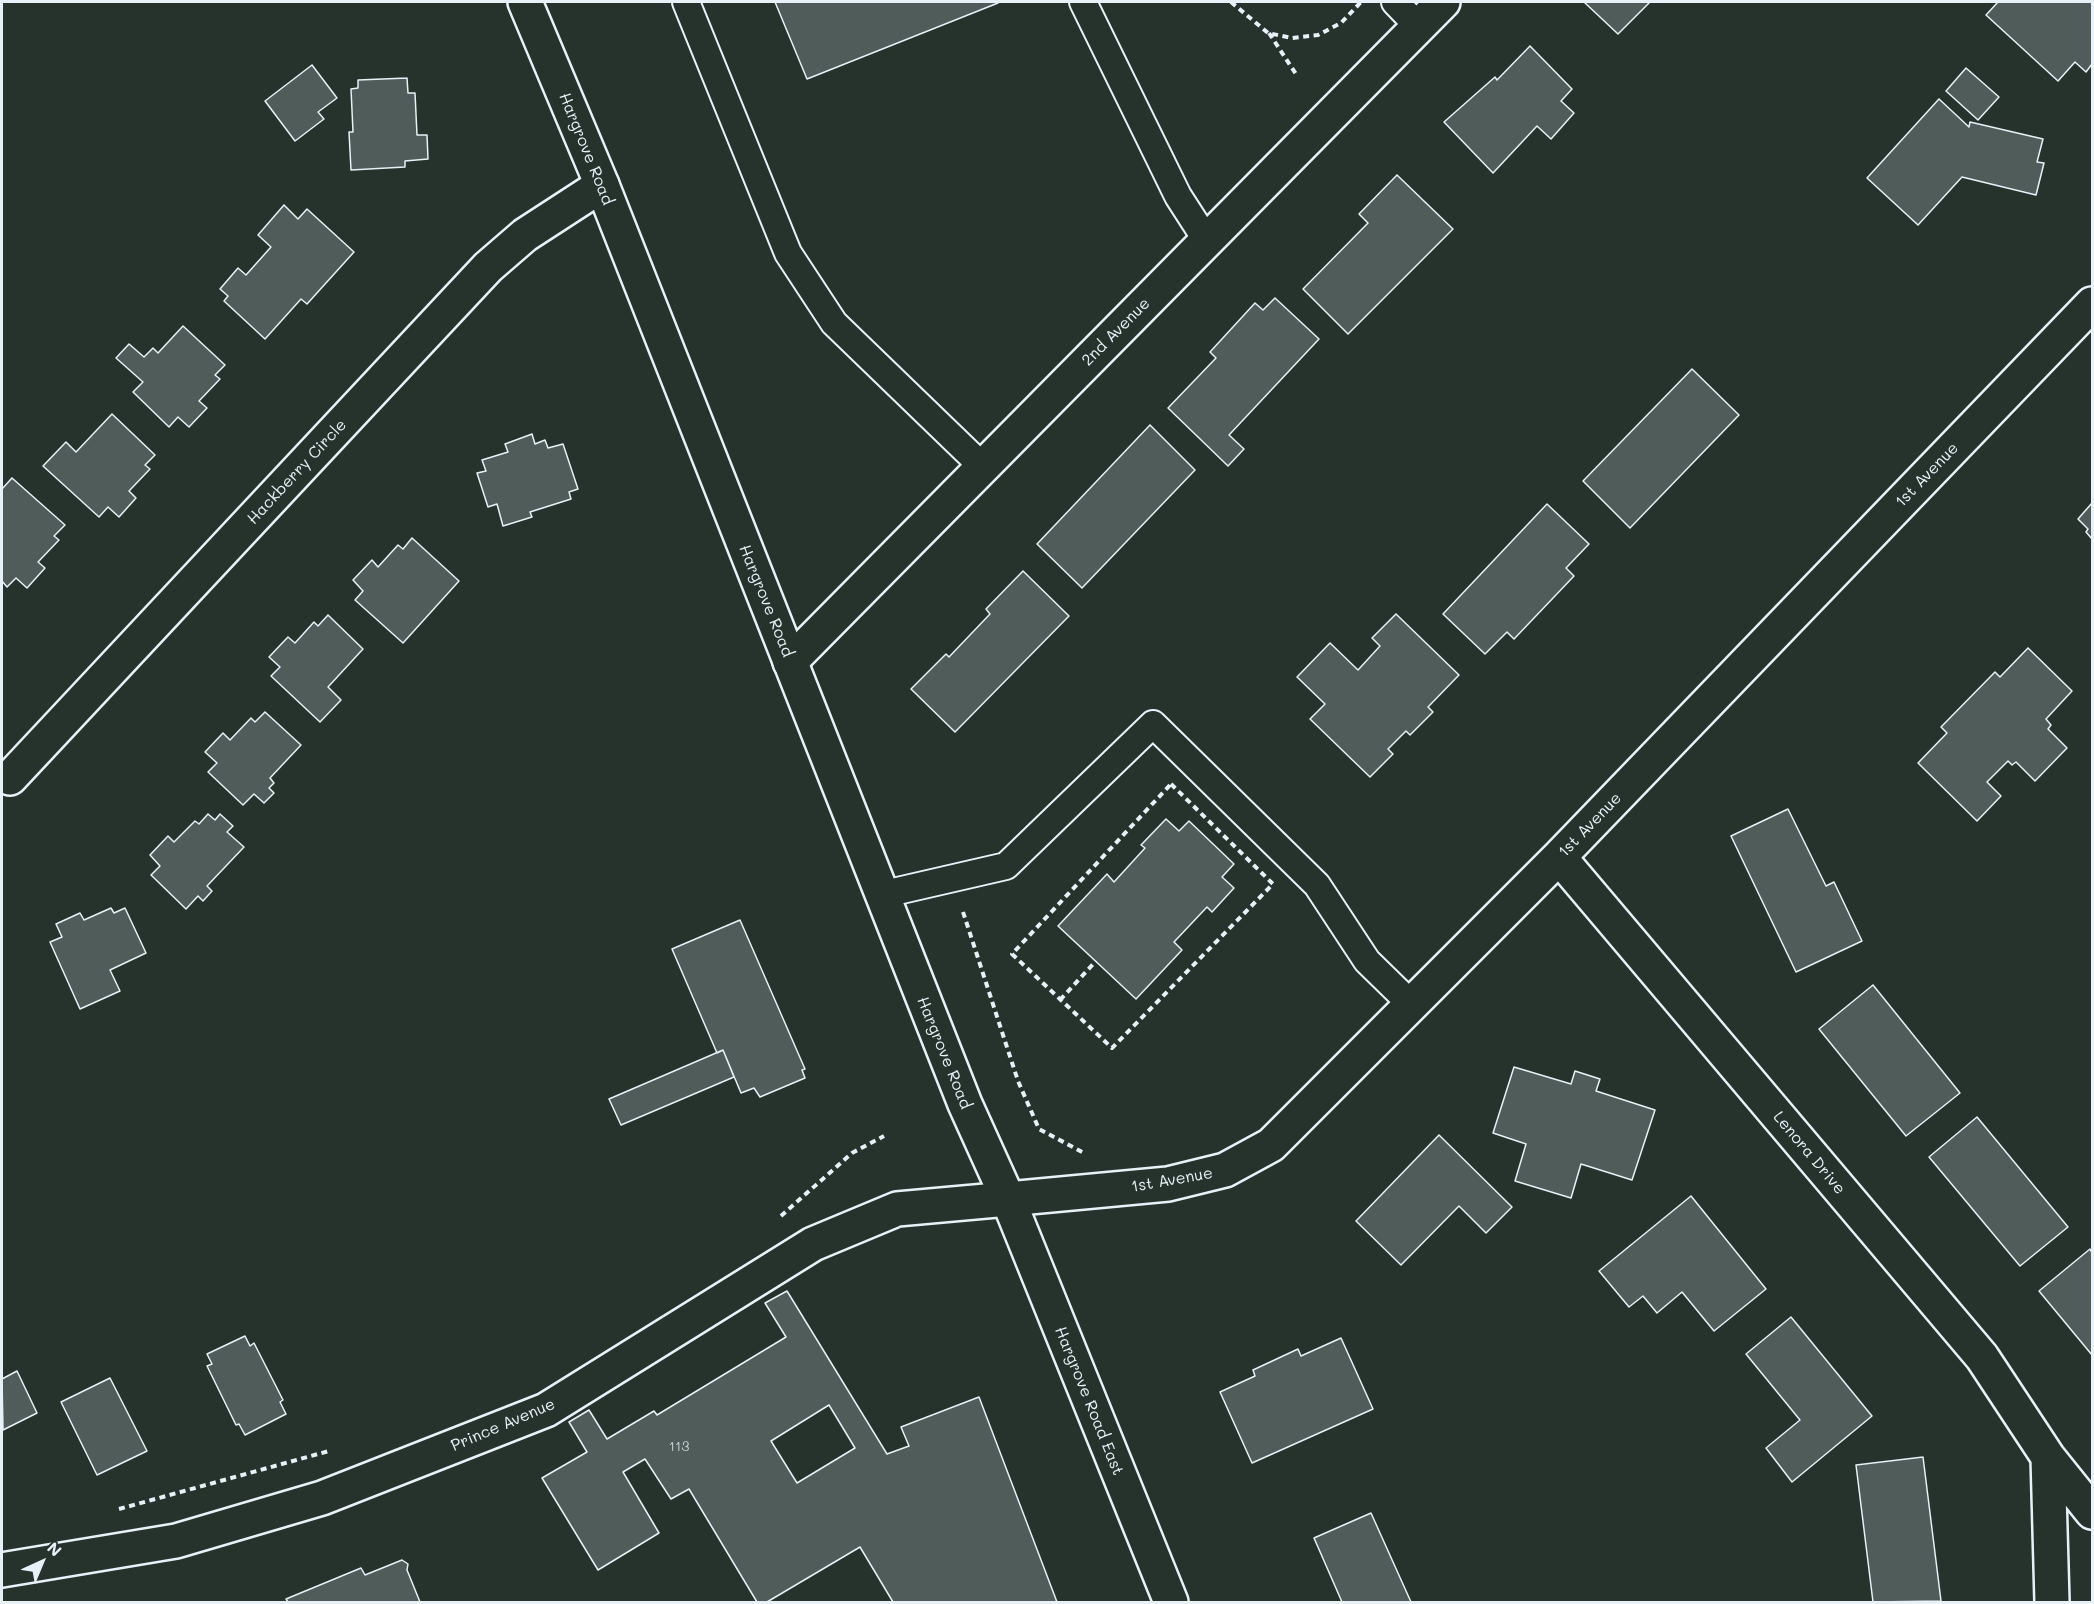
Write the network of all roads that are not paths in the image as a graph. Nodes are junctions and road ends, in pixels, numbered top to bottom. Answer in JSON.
{"nodes":[{"id":1,"x":525,"y":2,"type":"edge"},
{"id":2,"x":686,"y":2,"type":"edge"},
{"id":3,"x":1083,"y":2,"type":"edge"},
{"id":4,"x":1395,"y":2,"type":"edge"},
{"id":5,"x":1443,"y":2,"type":"edge"},
{"id":6,"x":1418,"y":26,"type":"junction"},
{"id":7,"x":602,"y":185,"type":"junction"},
{"id":8,"x":1207,"y":241,"type":"junction"},
{"id":9,"x":2092,"y":304,"type":"edge"},
{"id":10,"x":983,"y":467,"type":"junction"},
{"id":11,"x":790,"y":662,"type":"junction"},
{"id":12,"x":10,"y":778,"type":"dead end"},
{"id":13,"x":1559,"y":857,"type":"junction"},
{"id":14,"x":880,"y":895,"type":"junction"},
{"id":15,"x":1412,"y":1005,"type":"junction"},
{"id":16,"x":1008,"y":1199,"type":"junction"},
{"id":17,"x":2048,"y":1457,"type":"junction"},
{"id":18,"x":2092,"y":1512,"type":"edge"},
{"id":19,"x":2,"y":1570,"type":"edge"},
{"id":20,"x":1171,"y":1602,"type":"edge"},
{"id":21,"x":2052,"y":1602,"type":"edge"}],
"edges":[{"from":1,"to":7,"type":"street","name":"Hargrove Road"},
{"from":2,"to":10,"type":"lane"},
{"from":3,"to":8,"type":"lane"},
{"from":4,"to":6,"type":"lane"},
{"from":5,"to":6,"type":"street","name":"2nd Avenue"},
{"from":6,"to":8,"type":"street","name":"2nd Avenue"},
{"from":7,"to":11,"type":"street","name":"Hargrove Road"},
{"from":7,"to":12,"type":"street","name":"Hackberry Circle"},
{"from":8,"to":10,"type":"street","name":"2nd Avenue"},
{"from":9,"to":13,"type":"street","name":"1st Avenue"},
{"from":10,"to":11,"type":"street","name":"2nd Avenue"},
{"from":11,"to":14,"type":"street","name":"Hargrove Road"},
{"from":13,"to":15,"type":"street","name":"1st Avenue"},
{"from":13,"to":17,"type":"street","name":"Lenora Drive"},
{"from":14,"to":15,"type":"lane"},
{"from":14,"to":16,"type":"street","name":"Hargrove Road"},
{"from":15,"to":16,"type":"street","name":"1st Avenue"},
{"from":16,"to":19,"type":"street","name":"Prince Avenue"},
{"from":16,"to":20,"type":"street","name":"Hargrove Road East"},
{"from":17,"to":18,"type":"street","name":"Lenora Drive"},
{"from":17,"to":21,"type":"street"}]}
